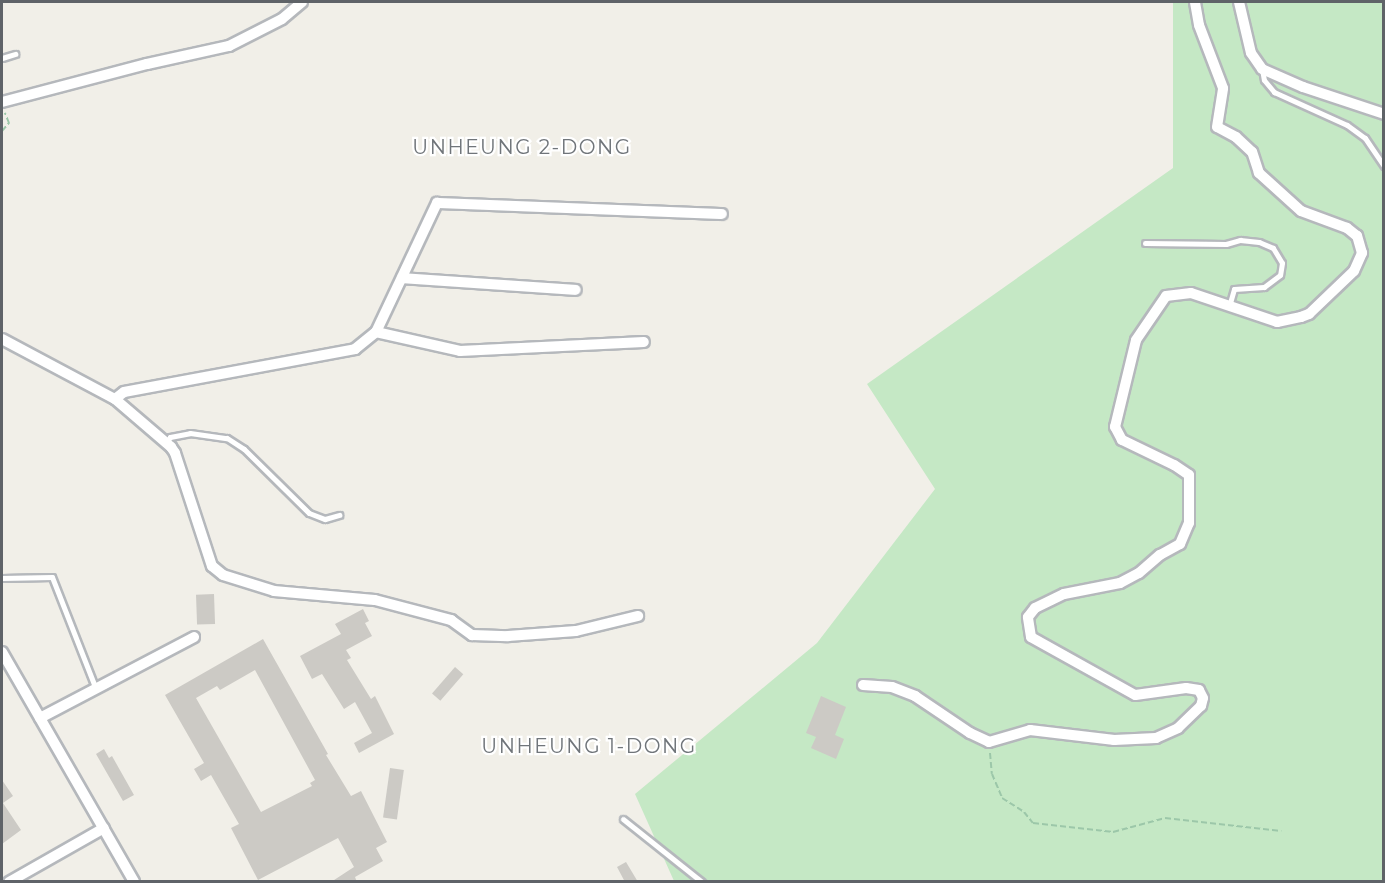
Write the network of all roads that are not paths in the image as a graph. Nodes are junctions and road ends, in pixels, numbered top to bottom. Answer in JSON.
{"nodes":[{"id":1,"x":302,"y":2,"type":"edge"},
{"id":2,"x":1195,"y":2,"type":"edge"},
{"id":3,"x":1239,"y":2,"type":"edge"},
{"id":4,"x":15,"y":54,"type":"dead end"},
{"id":5,"x":2,"y":58,"type":"edge"},
{"id":6,"x":1262,"y":69,"type":"junction"},
{"id":7,"x":2,"y":103,"type":"edge"},
{"id":8,"x":1383,"y":114,"type":"edge"},
{"id":9,"x":1383,"y":166,"type":"edge"},
{"id":10,"x":722,"y":214,"type":"dead end"},
{"id":11,"x":1145,"y":243,"type":"dead end"},
{"id":12,"x":402,"y":278,"type":"junction"},
{"id":13,"x":576,"y":290,"type":"dead end"},
{"id":14,"x":1229,"y":308,"type":"junction"},
{"id":15,"x":376,"y":332,"type":"junction"},
{"id":16,"x":2,"y":339,"type":"edge"},
{"id":17,"x":644,"y":342,"type":"dead end"},
{"id":18,"x":115,"y":399,"type":"junction"},
{"id":19,"x":166,"y":444,"type":"junction"},
{"id":20,"x":339,"y":515,"type":"dead end"},
{"id":21,"x":2,"y":578,"type":"edge"},
{"id":22,"x":638,"y":616,"type":"dead end"},
{"id":23,"x":194,"y":637,"type":"dead end"},
{"id":24,"x":2,"y":652,"type":"edge"},
{"id":25,"x":863,"y":685,"type":"dead end"},
{"id":26,"x":96,"y":689,"type":"junction"},
{"id":27,"x":40,"y":718,"type":"junction"},
{"id":28,"x":623,"y":819,"type":"dead end"},
{"id":29,"x":104,"y":828,"type":"junction"},
{"id":30,"x":9,"y":882,"type":"edge"},
{"id":31,"x":134,"y":882,"type":"edge"},
{"id":32,"x":702,"y":882,"type":"edge"}],
"edges":[{"from":1,"to":7,"type":"street"},
{"from":2,"to":14,"type":"street"},
{"from":3,"to":6,"type":"street"},
{"from":4,"to":5,"type":"lane"},
{"from":6,"to":8,"type":"street"},
{"from":6,"to":9,"type":"lane"},
{"from":10,"to":12,"type":"street"},
{"from":11,"to":14,"type":"lane"},
{"from":12,"to":13,"type":"street"},
{"from":12,"to":15,"type":"street"},
{"from":14,"to":25,"type":"street"},
{"from":15,"to":17,"type":"street"},
{"from":15,"to":18,"type":"street"},
{"from":16,"to":18,"type":"street"},
{"from":18,"to":19,"type":"street"},
{"from":19,"to":20,"type":"lane"},
{"from":19,"to":22,"type":"street"},
{"from":21,"to":26,"type":"lane"},
{"from":23,"to":26,"type":"street"},
{"from":24,"to":27,"type":"street"},
{"from":26,"to":27,"type":"street"},
{"from":27,"to":29,"type":"street"},
{"from":28,"to":32,"type":"lane"},
{"from":29,"to":30,"type":"street"},
{"from":29,"to":31,"type":"street"}]}
